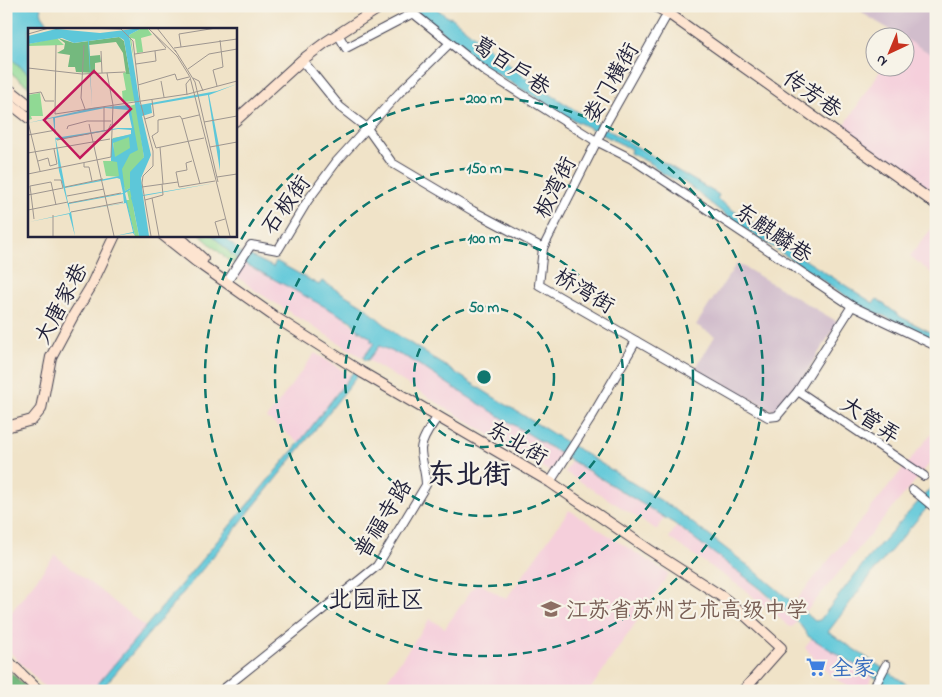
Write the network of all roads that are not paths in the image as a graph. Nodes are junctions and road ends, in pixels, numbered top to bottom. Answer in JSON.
{"nodes":[{"id":1,"x":382,"y":6,"type":"edge"},
{"id":2,"x":655,"y":6,"type":"edge"},
{"id":3,"x":670,"y":10,"type":"edge"},
{"id":4,"x":338,"y":34,"type":"junction"},
{"id":5,"x":450,"y":43,"type":"junction"},
{"id":6,"x":302,"y":60,"type":"junction"},
{"id":7,"x":6,"y":87,"type":"edge"},
{"id":8,"x":6,"y":100,"type":"edge"},
{"id":9,"x":28,"y":104,"type":"edge"},
{"id":10,"x":28,"y":117,"type":"edge"},
{"id":11,"x":236,"y":120,"type":"edge"},
{"id":12,"x":367,"y":128,"type":"junction"},
{"id":13,"x":598,"y":138,"type":"junction"},
{"id":14,"x":936,"y":204,"type":"edge"},
{"id":15,"x":115,"y":236,"type":"edge"},
{"id":16,"x":165,"y":236,"type":"edge"},
{"id":17,"x":178,"y":236,"type":"edge"},
{"id":18,"x":543,"y":248,"type":"junction"},
{"id":19,"x":227,"y":282,"type":"junction"},
{"id":20,"x":852,"y":306,"type":"junction"},
{"id":21,"x":636,"y":341,"type":"junction"},
{"id":22,"x":936,"y":346,"type":"edge"},
{"id":23,"x":798,"y":390,"type":"junction"},
{"id":24,"x":438,"y":416,"type":"junction"},
{"id":25,"x":6,"y":427,"type":"edge"},
{"id":26,"x":924,"y":476,"type":"dead end"},
{"id":27,"x":550,"y":482,"type":"junction"},
{"id":28,"x":912,"y":490,"type":"dead end"},
{"id":29,"x":934,"y":507,"type":"edge"},
{"id":30,"x":6,"y":660,"type":"edge"},
{"id":31,"x":886,"y":665,"type":"dead end"},
{"id":32,"x":39,"y":691,"type":"edge"},
{"id":33,"x":221,"y":691,"type":"edge"},
{"id":34,"x":743,"y":691,"type":"edge"},
{"id":35,"x":872,"y":691,"type":"edge"}],
"edges":[{"from":1,"to":4,"type":"main road"},
{"from":2,"to":3,"type":"main road","name":"传芳巷"},
{"from":3,"to":13,"type":"street","name":"娄门横街"},
{"from":3,"to":14,"type":"main road","name":"传芳巷"},
{"from":4,"to":5,"type":"street","name":"葛百户巷"},
{"from":4,"to":6,"type":"main road"},
{"from":5,"to":12,"type":"street"},
{"from":5,"to":13,"type":"street","name":"葛百户巷"},
{"from":6,"to":11,"type":"main road"},
{"from":6,"to":12,"type":"street","name":"桥湾街"},
{"from":7,"to":9,"type":"main road"},
{"from":8,"to":10,"type":"main road"},
{"from":12,"to":18,"type":"street","name":"桥湾街"},
{"from":12,"to":19,"type":"street","name":"石板街"},
{"from":13,"to":18,"type":"street","name":"板湾街"},
{"from":13,"to":20,"type":"street","name":"东麒麟巷"},
{"from":15,"to":25,"type":"main road","name":"大唐家巷"},
{"from":16,"to":19,"type":"main road","name":"东北街"},
{"from":17,"to":19,"type":"main road","name":"东北街"},
{"from":18,"to":21,"type":"street","name":"桥湾街"},
{"from":19,"to":24,"type":"main road","name":"东北街"},
{"from":20,"to":22,"type":"street","name":"东麒麟巷"},
{"from":20,"to":23,"type":"street","name":"桥湾街"},
{"from":21,"to":23,"type":"street","name":"桥湾街"},
{"from":21,"to":27,"type":"street"},
{"from":23,"to":26,"type":"street","name":"大管弄"},
{"from":24,"to":27,"type":"main road","name":"东北街"},
{"from":24,"to":33,"type":"street","name":"普福寺路"},
{"from":27,"to":34,"type":"main road","name":"东北街"},
{"from":28,"to":29,"type":"street"},
{"from":30,"to":32,"type":"main road"},
{"from":31,"to":35,"type":"street"}]}
